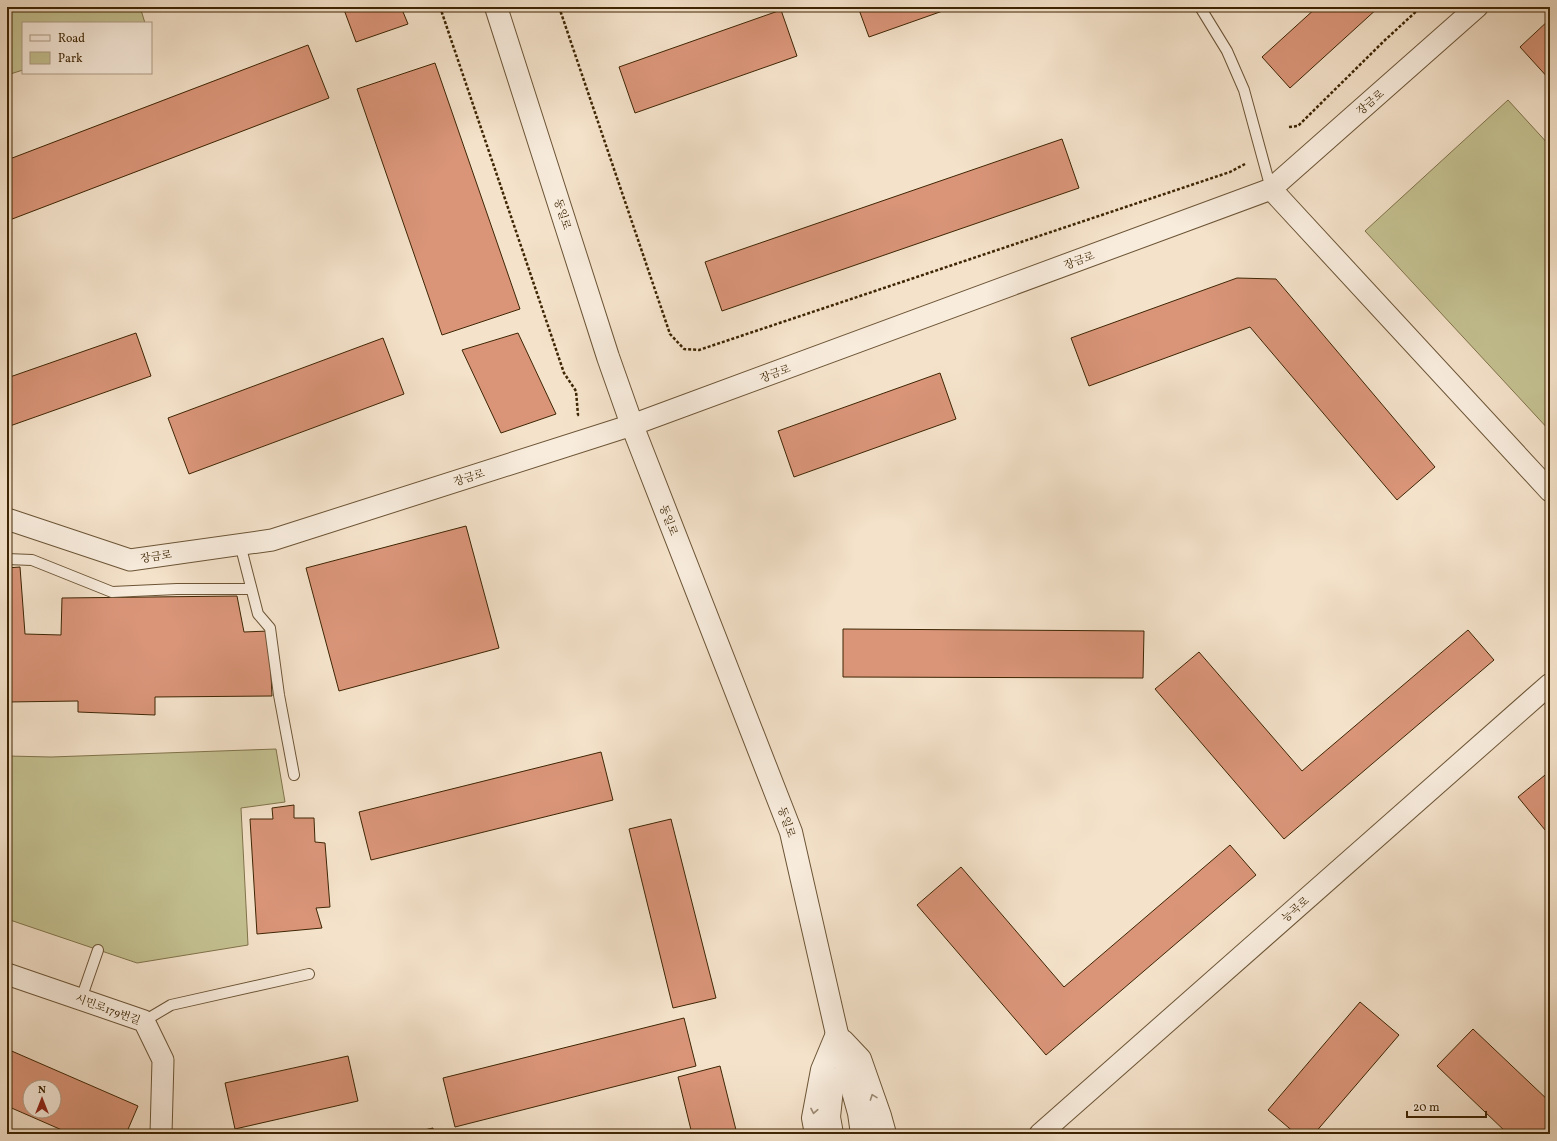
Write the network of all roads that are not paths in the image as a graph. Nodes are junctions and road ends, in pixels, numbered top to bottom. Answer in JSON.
{"nodes":[{"id":1,"x":496,"y":7,"type":"edge"},
{"id":2,"x":1200,"y":7,"type":"edge"},
{"id":3,"x":1477,"y":7,"type":"edge"},
{"id":4,"x":1271,"y":189,"type":"junction"},
{"id":5,"x":632,"y":425,"type":"junction"},
{"id":6,"x":1550,"y":491,"type":"edge"},
{"id":7,"x":7,"y":519,"type":"edge"},
{"id":8,"x":240,"y":544,"type":"junction"},
{"id":9,"x":7,"y":559,"type":"edge"},
{"id":10,"x":251,"y":589,"type":"junction"},
{"id":11,"x":1550,"y":684,"type":"edge"},
{"id":12,"x":294,"y":775,"type":"dead end"},
{"id":13,"x":98,"y":950,"type":"dead end"},
{"id":14,"x":7,"y":974,"type":"edge"},
{"id":15,"x":309,"y":974,"type":"dead end"},
{"id":16,"x":81,"y":999,"type":"junction"},
{"id":17,"x":144,"y":1021,"type":"junction"},
{"id":18,"x":837,"y":1034,"type":"junction"},
{"id":19,"x":161,"y":1134,"type":"edge"},
{"id":20,"x":816,"y":1134,"type":"edge"},
{"id":21,"x":832,"y":1134,"type":"edge"},
{"id":22,"x":862,"y":1134,"type":"edge"},
{"id":23,"x":885,"y":1134,"type":"edge"},
{"id":24,"x":1040,"y":1134,"type":"edge"}],
"edges":[{"from":1,"to":5,"type":"street","name":"동일로"},
{"from":2,"to":4,"type":"lane"},
{"from":3,"to":4,"type":"street","name":"장금로"},
{"from":4,"to":5,"type":"street","name":"장금로"},
{"from":4,"to":6,"type":"street"},
{"from":5,"to":8,"type":"street","name":"장금로"},
{"from":5,"to":18,"type":"street","name":"동일로"},
{"from":7,"to":8,"type":"street","name":"장금로"},
{"from":8,"to":10,"type":"lane"},
{"from":9,"to":10,"type":"lane"},
{"from":10,"to":12,"type":"lane"},
{"from":11,"to":24,"type":"street","name":"능곡로"},
{"from":13,"to":16,"type":"lane"},
{"from":14,"to":16,"type":"street","name":"시민로179번길"},
{"from":15,"to":17,"type":"lane"},
{"from":16,"to":17,"type":"street","name":"시민로179번길"},
{"from":17,"to":19,"type":"street","name":"시민로179번길"},
{"from":18,"to":20,"type":"street","one_way":true},
{"from":18,"to":21,"type":"street","name":"동일로"},
{"from":18,"to":22,"type":"street","name":"동일로"},
{"from":23,"to":18,"type":"street","one_way":true}]}
